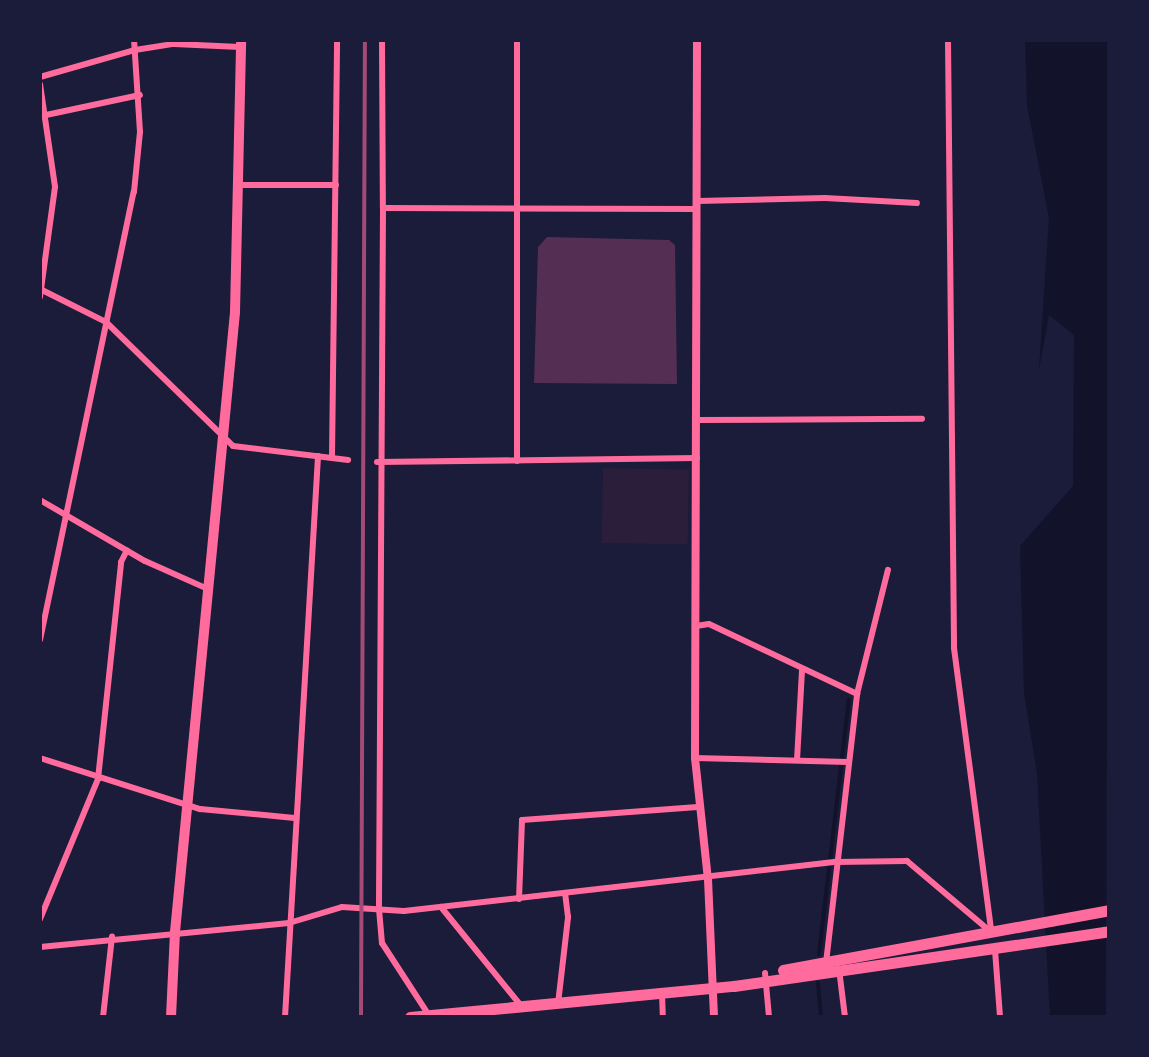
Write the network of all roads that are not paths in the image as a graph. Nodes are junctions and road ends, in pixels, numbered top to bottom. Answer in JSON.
{"nodes":[{"id":1,"x":134,"y":40,"type":"edge"},
{"id":2,"x":337,"y":40,"type":"edge"},
{"id":3,"x":382,"y":40,"type":"edge"},
{"id":4,"x":517,"y":40,"type":"edge"},
{"id":5,"x":697,"y":40,"type":"edge"},
{"id":6,"x":948,"y":40,"type":"edge"},
{"id":7,"x":240,"y":44,"type":"edge"},
{"id":8,"x":135,"y":50,"type":"junction"},
{"id":9,"x":40,"y":77,"type":"edge"},
{"id":10,"x":40,"y":84,"type":"edge"},
{"id":11,"x":140,"y":95,"type":"junction"},
{"id":12,"x":46,"y":115,"type":"junction"},
{"id":13,"x":238,"y":185,"type":"junction"},
{"id":14,"x":336,"y":185,"type":"junction"},
{"id":15,"x":917,"y":203,"type":"dead end"},
{"id":16,"x":697,"y":205,"type":"junction"},
{"id":17,"x":516,"y":206,"type":"junction"},
{"id":18,"x":383,"y":208,"type":"junction"},
{"id":19,"x":41,"y":292,"type":"edge"},
{"id":20,"x":106,"y":322,"type":"junction"},
{"id":21,"x":922,"y":419,"type":"dead end"},
{"id":22,"x":697,"y":420,"type":"junction"},
{"id":23,"x":221,"y":438,"type":"junction"},
{"id":24,"x":318,"y":456,"type":"junction"},
{"id":25,"x":332,"y":457,"type":"junction"},
{"id":26,"x":697,"y":458,"type":"junction"},
{"id":27,"x":348,"y":460,"type":"dead end"},
{"id":28,"x":517,"y":461,"type":"junction"},
{"id":29,"x":380,"y":462,"type":"junction"},
{"id":30,"x":40,"y":500,"type":"edge"},
{"id":31,"x":64,"y":514,"type":"junction"},
{"id":32,"x":127,"y":550,"type":"junction"},
{"id":33,"x":888,"y":570,"type":"dead end"},
{"id":34,"x":210,"y":590,"type":"junction"},
{"id":35,"x":696,"y":626,"type":"junction"},
{"id":36,"x":40,"y":640,"type":"edge"},
{"id":37,"x":802,"y":671,"type":"junction"},
{"id":38,"x":857,"y":694,"type":"junction"},
{"id":39,"x":40,"y":758,"type":"edge"},
{"id":40,"x":695,"y":758,"type":"junction"},
{"id":41,"x":797,"y":760,"type":"junction"},
{"id":42,"x":848,"y":762,"type":"junction"},
{"id":43,"x":98,"y":779,"type":"junction"},
{"id":44,"x":190,"y":802,"type":"junction"},
{"id":45,"x":698,"y":807,"type":"junction"},
{"id":46,"x":295,"y":818,"type":"junction"},
{"id":47,"x":836,"y":862,"type":"junction"},
{"id":48,"x":708,"y":879,"type":"junction"},
{"id":49,"x":565,"y":894,"type":"junction"},
{"id":50,"x":519,"y":899,"type":"junction"},
{"id":51,"x":441,"y":907,"type":"junction"},
{"id":52,"x":379,"y":909,"type":"junction"},
{"id":53,"x":1109,"y":910,"type":"edge"},
{"id":54,"x":40,"y":919,"type":"edge"},
{"id":55,"x":289,"y":923,"type":"junction"},
{"id":56,"x":1109,"y":931,"type":"edge"},
{"id":57,"x":175,"y":932,"type":"junction"},
{"id":58,"x":992,"y":933,"type":"junction"},
{"id":59,"x":112,"y":937,"type":"junction"},
{"id":60,"x":40,"y":947,"type":"edge"},
{"id":61,"x":995,"y":950,"type":"junction"},
{"id":62,"x":832,"y":965,"type":"junction"},
{"id":63,"x":765,"y":977,"type":"junction"},
{"id":64,"x":713,"y":987,"type":"junction"},
{"id":65,"x":662,"y":993,"type":"junction"},
{"id":66,"x":558,"y":1004,"type":"junction"},
{"id":67,"x":522,"y":1008,"type":"junction"},
{"id":68,"x":429,"y":1016,"type":"edge"},
{"id":69,"x":103,"y":1017,"type":"edge"},
{"id":70,"x":171,"y":1017,"type":"edge"},
{"id":71,"x":285,"y":1017,"type":"edge"},
{"id":72,"x":410,"y":1017,"type":"edge"},
{"id":73,"x":663,"y":1017,"type":"edge"},
{"id":74,"x":714,"y":1017,"type":"edge"},
{"id":75,"x":769,"y":1017,"type":"edge"},
{"id":76,"x":845,"y":1017,"type":"edge"},
{"id":77,"x":1000,"y":1017,"type":"edge"}],
"edges":[{"from":1,"to":8,"type":"street"},
{"from":2,"to":14,"type":"street"},
{"from":3,"to":18,"type":"street"},
{"from":4,"to":17,"type":"street"},
{"from":5,"to":16,"type":"street"},
{"from":6,"to":58,"type":"street"},
{"from":7,"to":8,"type":"street"},
{"from":7,"to":13,"type":"main road"},
{"from":8,"to":9,"type":"street"},
{"from":8,"to":11,"type":"street"},
{"from":10,"to":12,"type":"street"},
{"from":11,"to":12,"type":"street"},
{"from":11,"to":20,"type":"street"},
{"from":12,"to":19,"type":"street"},
{"from":13,"to":14,"type":"street"},
{"from":13,"to":23,"type":"main road"},
{"from":14,"to":25,"type":"street"},
{"from":15,"to":16,"type":"street"},
{"from":16,"to":17,"type":"street"},
{"from":16,"to":22,"type":"street"},
{"from":17,"to":18,"type":"street"},
{"from":17,"to":28,"type":"street"},
{"from":18,"to":29,"type":"street"},
{"from":19,"to":20,"type":"street"},
{"from":20,"to":23,"type":"street"},
{"from":20,"to":31,"type":"street"},
{"from":21,"to":22,"type":"street"},
{"from":22,"to":26,"type":"street"},
{"from":23,"to":24,"type":"street"},
{"from":23,"to":34,"type":"main road"},
{"from":24,"to":25,"type":"street"},
{"from":24,"to":46,"type":"street"},
{"from":25,"to":27,"type":"street"},
{"from":26,"to":28,"type":"street"},
{"from":26,"to":35,"type":"street"},
{"from":28,"to":29,"type":"street"},
{"from":29,"to":52,"type":"street"},
{"from":30,"to":31,"type":"street"},
{"from":31,"to":32,"type":"street"},
{"from":31,"to":36,"type":"street"},
{"from":32,"to":34,"type":"street"},
{"from":32,"to":43,"type":"street"},
{"from":33,"to":38,"type":"street"},
{"from":34,"to":44,"type":"main road"},
{"from":35,"to":37,"type":"street"},
{"from":35,"to":40,"type":"street"},
{"from":37,"to":38,"type":"street"},
{"from":37,"to":41,"type":"street"},
{"from":38,"to":42,"type":"street"},
{"from":39,"to":43,"type":"street"},
{"from":40,"to":41,"type":"street"},
{"from":40,"to":45,"type":"street"},
{"from":41,"to":42,"type":"street"},
{"from":42,"to":47,"type":"street"},
{"from":43,"to":44,"type":"street"},
{"from":43,"to":54,"type":"street"},
{"from":44,"to":46,"type":"street"},
{"from":44,"to":57,"type":"main road"},
{"from":45,"to":48,"type":"street"},
{"from":45,"to":50,"type":"street"},
{"from":46,"to":55,"type":"street"},
{"from":47,"to":48,"type":"street"},
{"from":47,"to":58,"type":"street"},
{"from":47,"to":62,"type":"street"},
{"from":48,"to":49,"type":"street"},
{"from":48,"to":64,"type":"street"},
{"from":49,"to":50,"type":"street"},
{"from":49,"to":66,"type":"street"},
{"from":50,"to":51,"type":"street"},
{"from":51,"to":52,"type":"street"},
{"from":51,"to":67,"type":"street"},
{"from":52,"to":55,"type":"street"},
{"from":52,"to":68,"type":"street"},
{"from":53,"to":58,"type":"highway"},
{"from":55,"to":57,"type":"street"},
{"from":55,"to":71,"type":"street"},
{"from":56,"to":61,"type":"highway"},
{"from":57,"to":59,"type":"street"},
{"from":57,"to":70,"type":"main road"},
{"from":58,"to":62,"type":"highway"},
{"from":59,"to":60,"type":"street"},
{"from":59,"to":69,"type":"street"},
{"from":61,"to":62,"type":"highway"},
{"from":61,"to":77,"type":"street"},
{"from":62,"to":63,"type":"highway"},
{"from":62,"to":76,"type":"street"},
{"from":63,"to":64,"type":"highway"},
{"from":63,"to":75,"type":"street"},
{"from":64,"to":65,"type":"highway"},
{"from":64,"to":74,"type":"street"},
{"from":65,"to":66,"type":"highway"},
{"from":65,"to":73,"type":"street"},
{"from":66,"to":67,"type":"highway"},
{"from":67,"to":68,"type":"highway"},
{"from":68,"to":72,"type":"highway"}]}
